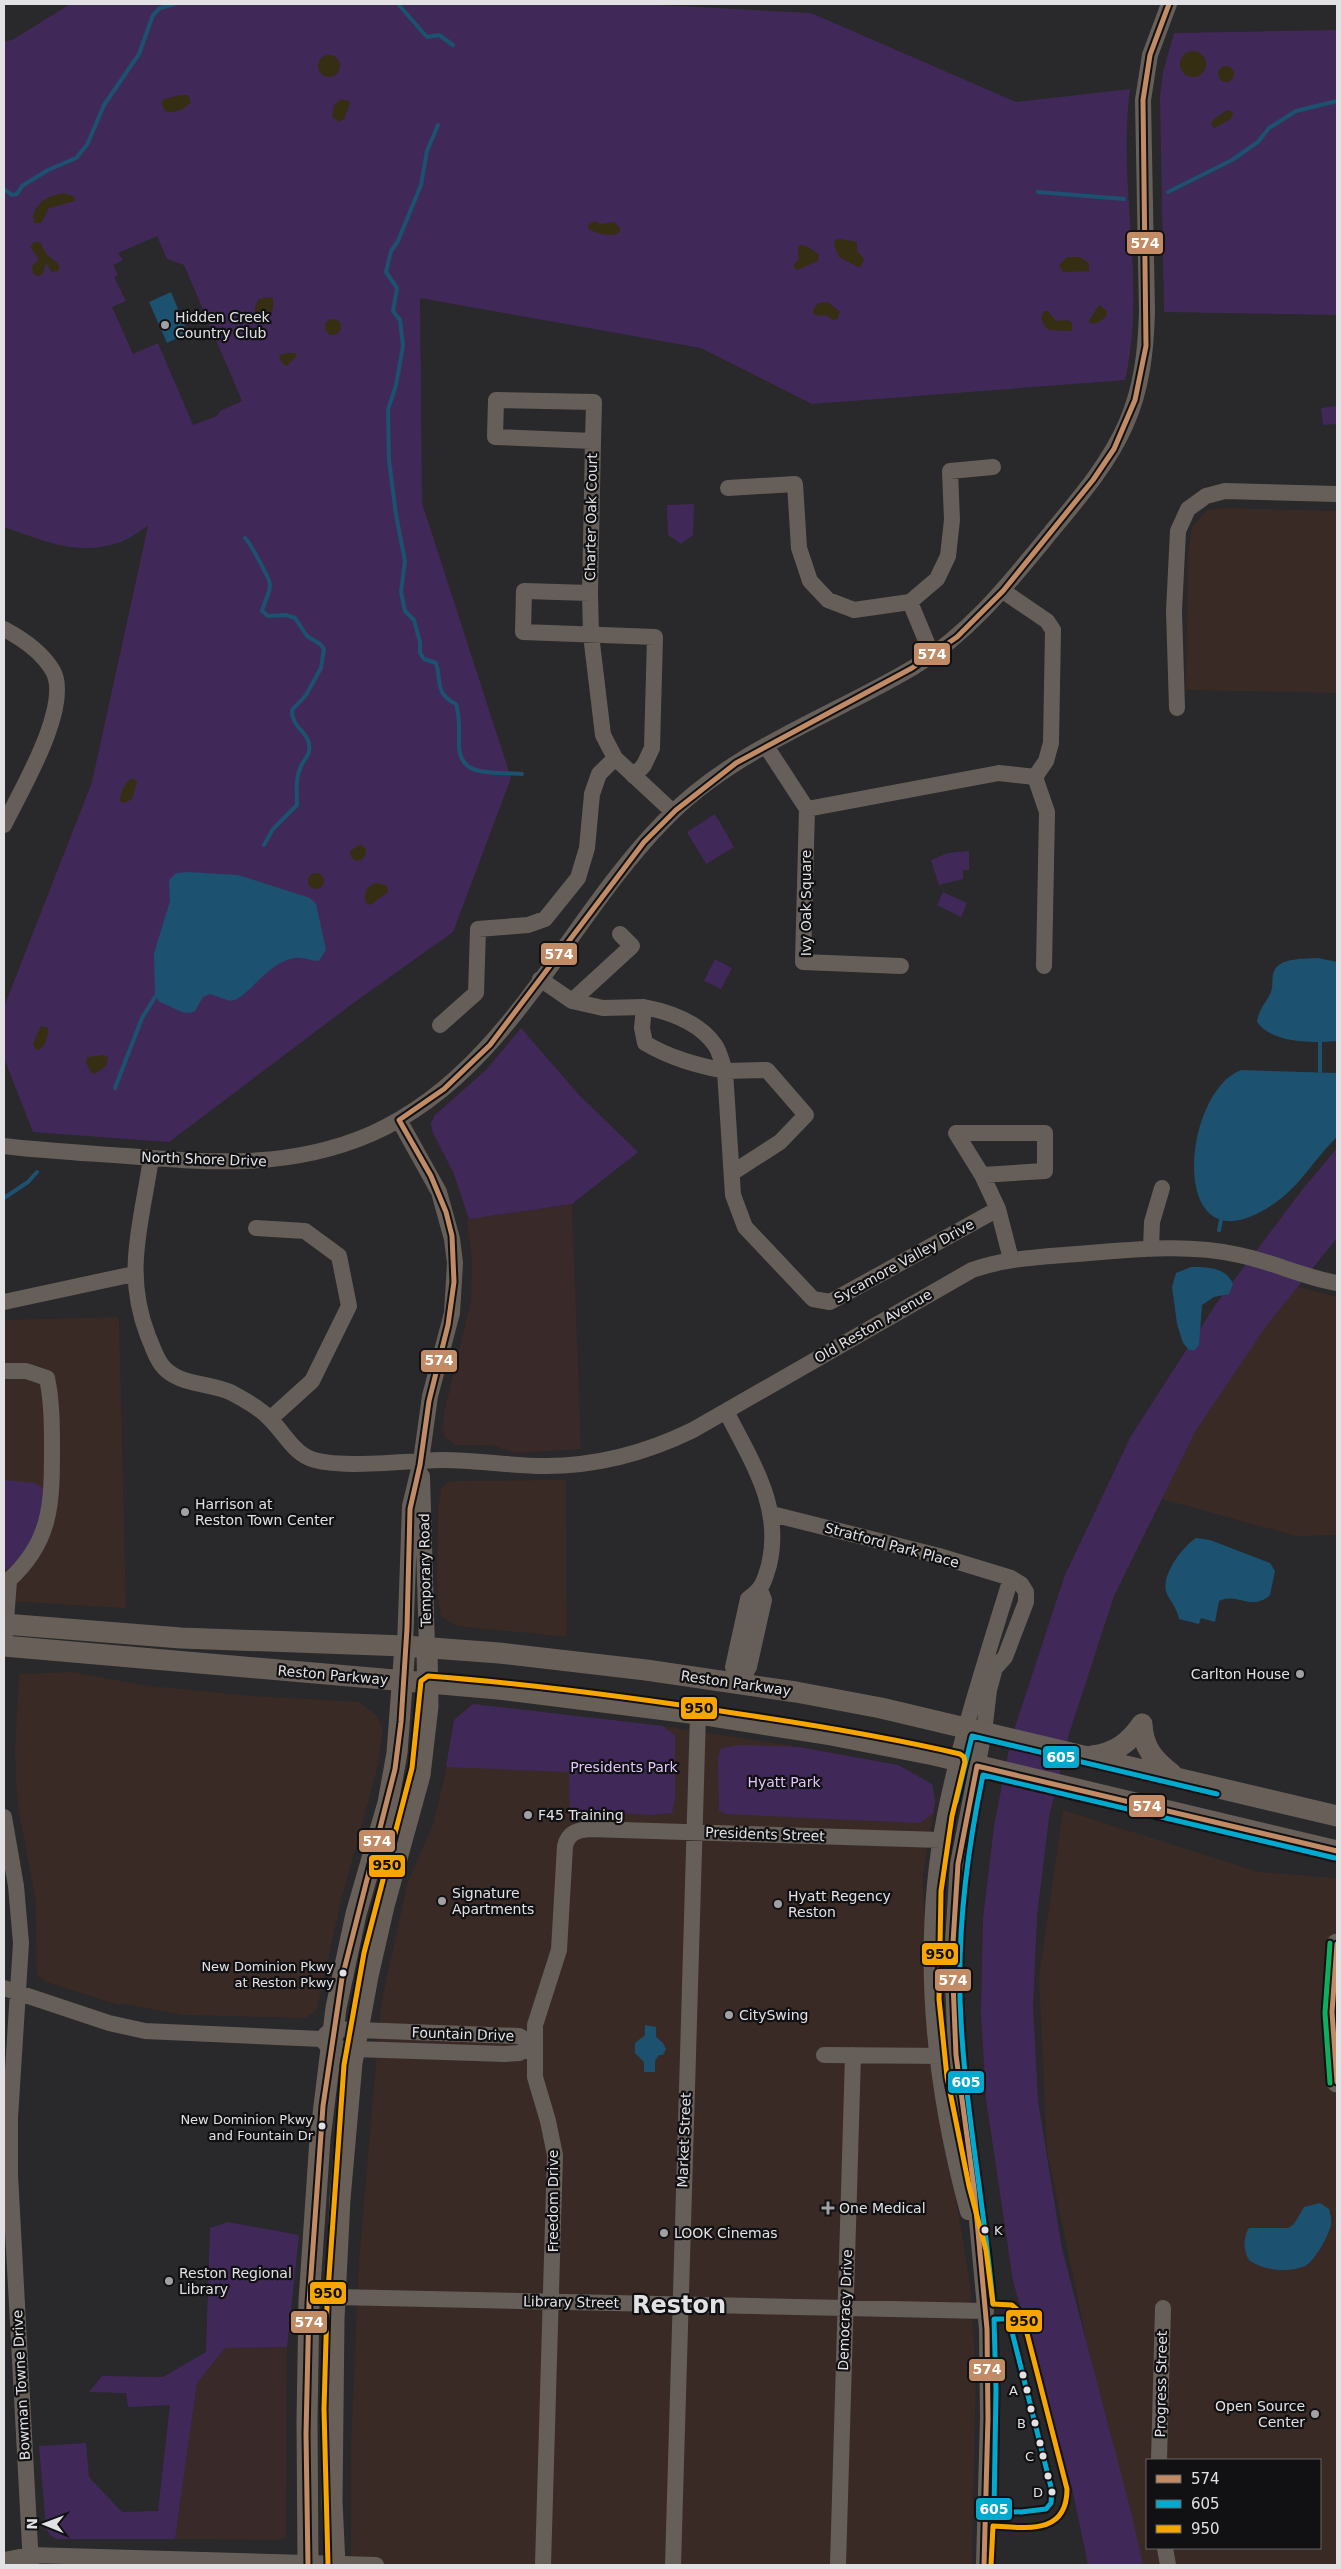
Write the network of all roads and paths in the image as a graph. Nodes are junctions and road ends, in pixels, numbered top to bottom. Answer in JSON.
{"nodes":[{"id":1,"x":1169,"y":4,"type":"edge"},
{"id":2,"x":593,"y":441,"type":"junction"},
{"id":3,"x":993,"y":467,"type":"dead end"},
{"id":4,"x":728,"y":488,"type":"dead end"},
{"id":5,"x":1337,"y":494,"type":"edge"},
{"id":6,"x":1003,"y":591,"type":"junction"},
{"id":7,"x":590,"y":593,"type":"junction"},
{"id":8,"x":910,"y":602,"type":"junction"},
{"id":9,"x":4,"y":629,"type":"edge"},
{"id":10,"x":591,"y":635,"type":"junction"},
{"id":11,"x":932,"y":655,"type":"junction"},
{"id":12,"x":1177,"y":708,"type":"dead end"},
{"id":13,"x":766,"y":746,"type":"junction"},
{"id":14,"x":615,"y":758,"type":"junction"},
{"id":15,"x":634,"y":776,"type":"junction"},
{"id":16,"x":1034,"y":777,"type":"junction"},
{"id":17,"x":806,"y":809,"type":"junction"},
{"id":18,"x":673,"y":812,"type":"junction"},
{"id":19,"x":4,"y":825,"type":"edge"},
{"id":20,"x":620,"y":934,"type":"dead end"},
{"id":21,"x":901,"y":966,"type":"dead end"},
{"id":22,"x":1044,"y":966,"type":"dead end"},
{"id":23,"x":540,"y":979,"type":"junction"},
{"id":24,"x":572,"y":1001,"type":"junction"},
{"id":25,"x":644,"y":1007,"type":"junction"},
{"id":26,"x":440,"y":1025,"type":"dead end"},
{"id":27,"x":725,"y":1071,"type":"junction"},
{"id":28,"x":399,"y":1120,"type":"junction"},
{"id":29,"x":4,"y":1146,"type":"edge"},
{"id":30,"x":151,"y":1158,"type":"junction"},
{"id":31,"x":732,"y":1173,"type":"junction"},
{"id":32,"x":982,"y":1175,"type":"junction"},
{"id":33,"x":1162,"y":1188,"type":"dead end"},
{"id":34,"x":998,"y":1210,"type":"junction"},
{"id":35,"x":256,"y":1228,"type":"dead end"},
{"id":36,"x":1151,"y":1249,"type":"junction"},
{"id":37,"x":1011,"y":1259,"type":"junction"},
{"id":38,"x":134,"y":1274,"type":"junction"},
{"id":39,"x":1337,"y":1283,"type":"edge"},
{"id":40,"x":4,"y":1302,"type":"edge"},
{"id":41,"x":4,"y":1372,"type":"edge"},
{"id":42,"x":726,"y":1411,"type":"junction"},
{"id":43,"x":270,"y":1419,"type":"junction"},
{"id":44,"x":421,"y":1461,"type":"junction"},
{"id":45,"x":772,"y":1514,"type":"junction"},
{"id":46,"x":6,"y":1580,"type":"edge"},
{"id":47,"x":4,"y":1635,"type":"edge"},
{"id":48,"x":405,"y":1646,"type":"junction"},
{"id":49,"x":427,"y":1648,"type":"junction"},
{"id":50,"x":404,"y":1681,"type":"junction"},
{"id":51,"x":428,"y":1683,"type":"junction"},
{"id":52,"x":739,"y":1684,"type":"junction"},
{"id":53,"x":698,"y":1714,"type":"junction"},
{"id":54,"x":975,"y":1730,"type":"junction"},
{"id":55,"x":1084,"y":1756,"type":"junction"},
{"id":56,"x":968,"y":1763,"type":"junction"},
{"id":57,"x":1176,"y":1778,"type":"junction"},
{"id":58,"x":1337,"y":1806,"type":"edge"},
{"id":59,"x":1302,"y":1807,"type":"junction"},
{"id":60,"x":1337,"y":1816,"type":"edge"},
{"id":61,"x":4,"y":1817,"type":"edge"},
{"id":62,"x":590,"y":1829,"type":"joint"},
{"id":63,"x":694,"y":1832,"type":"junction"},
{"id":64,"x":941,"y":1840,"type":"junction"},
{"id":65,"x":1337,"y":1851,"type":"edge"},
{"id":66,"x":1337,"y":1944,"type":"edge"},
{"id":67,"x":11,"y":1990,"type":"edge"},
{"id":68,"x":328,"y":2039,"type":"junction"},
{"id":69,"x":355,"y":2040,"type":"junction"},
{"id":70,"x":535,"y":2045,"type":"junction"},
{"id":71,"x":824,"y":2055,"type":"dead end"},
{"id":72,"x":853,"y":2055,"type":"junction"},
{"id":73,"x":956,"y":2055,"type":"junction"},
{"id":74,"x":937,"y":2057,"type":"junction"},
{"id":75,"x":1337,"y":2082,"type":"edge"},
{"id":76,"x":979,"y":2252,"type":"junction"},
{"id":77,"x":335,"y":2297,"type":"junction"},
{"id":78,"x":552,"y":2302,"type":"junction"},
{"id":79,"x":679,"y":2304,"type":"junction"},
{"id":80,"x":846,"y":2308,"type":"junction"},
{"id":81,"x":1162,"y":2308,"type":"dead end"},
{"id":82,"x":986,"y":2311,"type":"junction"},
{"id":83,"x":11,"y":2361,"type":"edge"},
{"id":84,"x":1159,"y":2459,"type":"edge"},
{"id":85,"x":1165,"y":2549,"type":"edge"},
{"id":86,"x":4,"y":2560,"type":"edge"},
{"id":87,"x":30,"y":2560,"type":"edge"},
{"id":88,"x":220,"y":2563,"type":"edge"},
{"id":89,"x":308,"y":2564,"type":"edge"},
{"id":90,"x":335,"y":2565,"type":"edge"},
{"id":91,"x":376,"y":2565,"type":"edge"},
{"id":92,"x":543,"y":2565,"type":"edge"},
{"id":93,"x":673,"y":2565,"type":"edge"},
{"id":94,"x":838,"y":2565,"type":"edge"},
{"id":95,"x":984,"y":2565,"type":"edge"},
{"id":96,"x":1168,"y":2565,"type":"edge"}],
"edges":[{"from":1,"to":6,"type":"street","name":"North Shore Drive"},
{"from":2,"to":2,"type":"street","name":"Charter Oak Court"},
{"from":2,"to":7,"type":"street","name":"Charter Oak Court"},
{"from":3,"to":8,"type":"street"},
{"from":4,"to":8,"type":"street"},
{"from":5,"to":12,"type":"street"},
{"from":6,"to":11,"type":"street","name":"North Shore Drive"},
{"from":6,"to":16,"type":"street"},
{"from":7,"to":10,"type":"street","name":"Charter Oak Court"},
{"from":7,"to":10,"type":"street","name":"Charter Oak Court"},
{"from":8,"to":11,"type":"street"},
{"from":9,"to":19,"type":"street"},
{"from":10,"to":14,"type":"street","name":"Charter Oak Court"},
{"from":10,"to":15,"type":"street","name":"Charter Oak Court"},
{"from":11,"to":13,"type":"street","name":"North Shore Drive"},
{"from":13,"to":17,"type":"street"},
{"from":13,"to":18,"type":"street","name":"North Shore Drive"},
{"from":14,"to":15,"type":"street","name":"Charter Oak Court"},
{"from":14,"to":26,"type":"street"},
{"from":15,"to":18,"type":"street","name":"Charter Oak Court"},
{"from":16,"to":17,"type":"street"},
{"from":16,"to":22,"type":"street"},
{"from":17,"to":21,"type":"street","name":"Ivy Oak Square"},
{"from":18,"to":23,"type":"street","name":"North Shore Drive"},
{"from":20,"to":24,"type":"street"},
{"from":23,"to":24,"type":"street","name":"Sycamore Valley Drive"},
{"from":23,"to":28,"type":"street","name":"North Shore Drive"},
{"from":24,"to":25,"type":"street","name":"Sycamore Valley Drive"},
{"from":25,"to":27,"type":"street","name":"Sycamore Valley Drive"},
{"from":25,"to":27,"type":"street"},
{"from":27,"to":31,"type":"street","name":"Sycamore Valley Drive"},
{"from":27,"to":31,"type":"street"},
{"from":28,"to":30,"type":"street","name":"North Shore Drive"},
{"from":28,"to":44,"type":"street","name":"Temporary Road"},
{"from":29,"to":30,"type":"street","name":"North Shore Drive"},
{"from":30,"to":38,"type":"street","name":"Old Reston Avenue"},
{"from":31,"to":34,"type":"street","name":"Sycamore Valley Drive"},
{"from":32,"to":32,"type":"street"},
{"from":32,"to":34,"type":"street"},
{"from":33,"to":36,"type":"street"},
{"from":34,"to":37,"type":"street"},
{"from":35,"to":43,"type":"street"},
{"from":36,"to":37,"type":"street","name":"Old Reston Avenue"},
{"from":36,"to":39,"type":"street","name":"Old Reston Avenue"},
{"from":37,"to":42,"type":"street","name":"Old Reston Avenue"},
{"from":38,"to":40,"type":"street"},
{"from":38,"to":43,"type":"street","name":"Old Reston Avenue"},
{"from":41,"to":46,"type":"street"},
{"from":42,"to":44,"type":"street","name":"Old Reston Avenue"},
{"from":42,"to":45,"type":"street"},
{"from":43,"to":44,"type":"street","name":"Old Reston Avenue"},
{"from":44,"to":48,"type":"street","name":"Temporary Road"},
{"from":44,"to":49,"type":"street","name":"Temporary Road"},
{"from":45,"to":52,"type":"street"},
{"from":45,"to":54,"type":"street","name":"Stratford Park Place"},
{"from":46,"to":47,"type":"street"},
{"from":47,"to":48,"type":"main road","name":"Reston Parkway"},
{"from":47,"to":50,"type":"main road","name":"Reston Parkway"},
{"from":48,"to":49,"type":"main road","name":"Reston Parkway"},
{"from":48,"to":50,"type":"main road"},
{"from":49,"to":51,"type":"main road"},
{"from":49,"to":52,"type":"main road","name":"Reston Parkway"},
{"from":50,"to":51,"type":"main road","name":"Reston Parkway"},
{"from":50,"to":68,"type":"main road"},
{"from":51,"to":53,"type":"main road","name":"Reston Parkway"},
{"from":51,"to":69,"type":"main road"},
{"from":52,"to":54,"type":"main road","name":"Reston Parkway"},
{"from":53,"to":56,"type":"main road","name":"Reston Parkway"},
{"from":53,"to":63,"type":"street","name":"Market Street"},
{"from":54,"to":55,"type":"main road","name":"Reston Parkway"},
{"from":54,"to":56,"type":"street","name":"Stratford Park Place"},
{"from":55,"to":57,"type":"main road","name":"Reston Parkway"},
{"from":55,"to":57,"type":"main road"},
{"from":56,"to":64,"type":"street"},
{"from":56,"to":65,"type":"main road","name":"Reston Parkway"},
{"from":56,"to":73,"type":"street"},
{"from":57,"to":59,"type":"main road","name":"Reston Parkway"},
{"from":58,"to":59,"type":"main road"},
{"from":59,"to":60,"type":"main road","name":"Reston Parkway"},
{"from":61,"to":67,"type":"street","name":"Bowman Towne Drive"},
{"from":62,"to":63,"type":"street","name":"Presidents Street"},
{"from":62,"to":70,"type":"street","name":"Freedom Drive"},
{"from":63,"to":64,"type":"street","name":"Presidents Street"},
{"from":63,"to":79,"type":"street","name":"Market Street"},
{"from":64,"to":74,"type":"street"},
{"from":66,"to":75,"type":"main road"},
{"from":67,"to":68,"type":"street","name":"Fountain Drive"},
{"from":67,"to":83,"type":"street","name":"Bowman Towne Drive"},
{"from":68,"to":69,"type":"street","name":"Fountain Drive"},
{"from":68,"to":89,"type":"main road"},
{"from":69,"to":70,"type":"street","name":"Fountain Drive"},
{"from":69,"to":77,"type":"main road"},
{"from":70,"to":78,"type":"street","name":"Freedom Drive"},
{"from":71,"to":72,"type":"street"},
{"from":72,"to":74,"type":"street"},
{"from":72,"to":80,"type":"street","name":"Democracy Drive"},
{"from":73,"to":74,"type":"street"},
{"from":73,"to":76,"type":"street"},
{"from":74,"to":76,"type":"street"},
{"from":76,"to":82,"type":"street"},
{"from":77,"to":78,"type":"street","name":"Library Street"},
{"from":77,"to":90,"type":"main road"},
{"from":78,"to":79,"type":"street","name":"Library Street"},
{"from":78,"to":92,"type":"street","name":"Freedom Drive"},
{"from":79,"to":80,"type":"street","name":"Library Street"},
{"from":79,"to":93,"type":"street","name":"Market Street"},
{"from":80,"to":82,"type":"street","name":"Library Street"},
{"from":80,"to":94,"type":"street","name":"Democracy Drive"},
{"from":81,"to":84,"type":"street","name":"Progress Street"},
{"from":82,"to":95,"type":"street"},
{"from":83,"to":87,"type":"street","name":"Bowman Towne Drive"},
{"from":85,"to":96,"type":"street"},
{"from":86,"to":87,"type":"street"},
{"from":87,"to":88,"type":"street"},
{"from":88,"to":89,"type":"street"},
{"from":89,"to":90,"type":"street"},
{"from":90,"to":91,"type":"street"}]}
